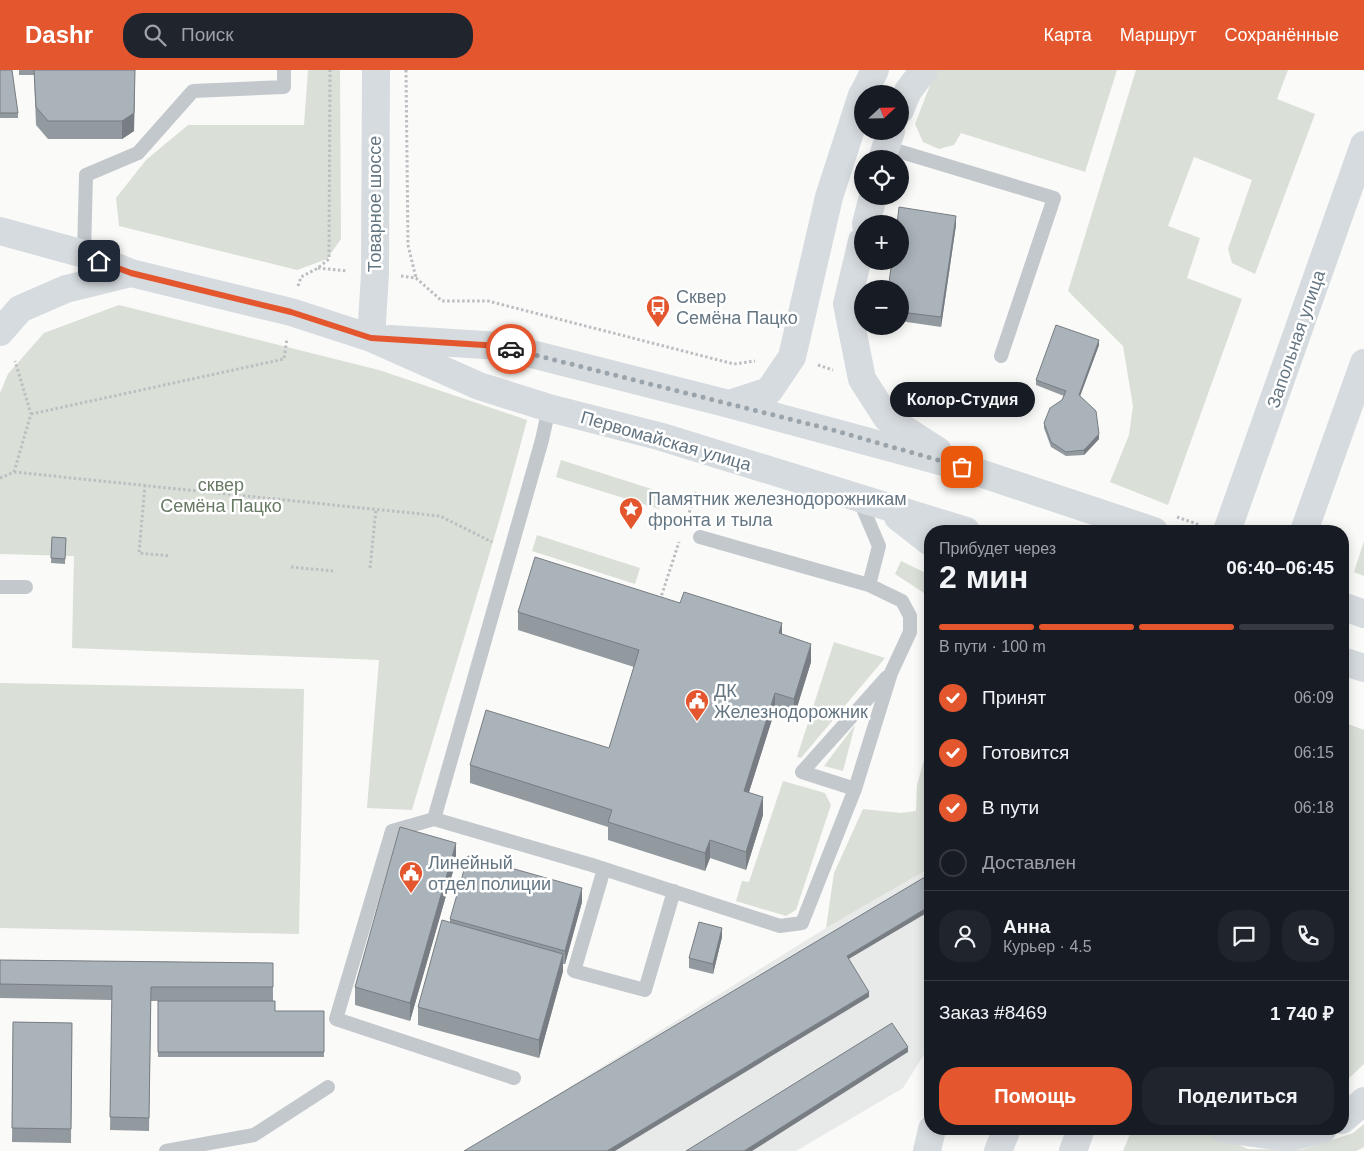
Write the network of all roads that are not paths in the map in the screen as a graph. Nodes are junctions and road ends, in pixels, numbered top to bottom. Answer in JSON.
{"nodes":[{"id":1,"x":284,"y":70,"type":"edge"},
{"id":2,"x":376,"y":70,"type":"edge"},
{"id":3,"x":875,"y":70,"type":"edge"},
{"id":4,"x":924,"y":70,"type":"edge"},
{"id":5,"x":868,"y":85,"type":"edge"},
{"id":6,"x":909,"y":90,"type":"edge"},
{"id":7,"x":854,"y":121,"type":"edge"},
{"id":8,"x":1364,"y":145,"type":"edge"},
{"id":9,"x":886,"y":146,"type":"edge"},
{"id":10,"x":0,"y":231,"type":"edge"},
{"id":11,"x":84,"y":254,"type":"junction"},
{"id":12,"x":855,"y":270,"type":"edge"},
{"id":13,"x":131,"y":273,"type":"junction"},
{"id":14,"x":0,"y":332,"type":"edge"},
{"id":15,"x":371,"y":338,"type":"junction"},
{"id":16,"x":1001,"y":356,"type":"dead end"},
{"id":17,"x":1364,"y":363,"type":"edge"},
{"id":18,"x":729,"y":404,"type":"junction"},
{"id":19,"x":549,"y":408,"type":"junction"},
{"id":20,"x":962,"y":467,"type":"junction"},
{"id":21,"x":858,"y":496,"type":"junction"},
{"id":22,"x":884,"y":507,"type":"junction"},
{"id":23,"x":946,"y":525,"type":"edge"},
{"id":24,"x":1157,"y":525,"type":"edge"},
{"id":25,"x":1220,"y":525,"type":"edge"},
{"id":26,"x":1306,"y":525,"type":"edge"},
{"id":27,"x":700,"y":537,"type":"dead end"},
{"id":28,"x":924,"y":537,"type":"edge"},
{"id":29,"x":869,"y":585,"type":"junction"},
{"id":30,"x":0,"y":587,"type":"edge"},
{"id":31,"x":26,"y":587,"type":"dead end"},
{"id":32,"x":1349,"y":609,"type":"edge"},
{"id":33,"x":1364,"y":614,"type":"edge"},
{"id":34,"x":891,"y":673,"type":"junction"},
{"id":35,"x":855,"y":789,"type":"junction"},
{"id":36,"x":434,"y":819,"type":"junction"},
{"id":37,"x":604,"y":869,"type":"junction"},
{"id":38,"x":674,"y":892,"type":"junction"},
{"id":39,"x":514,"y":1078,"type":"dead end"},
{"id":40,"x":328,"y":1087,"type":"dead end"},
{"id":41,"x":1364,"y":1101,"type":"edge"},
{"id":42,"x":1349,"y":1114,"type":"edge"},
{"id":43,"x":931,"y":1135,"type":"edge"},
{"id":44,"x":1005,"y":1135,"type":"edge"},
{"id":45,"x":1079,"y":1135,"type":"edge"},
{"id":46,"x":1267,"y":1135,"type":"edge"},
{"id":47,"x":1300,"y":1135,"type":"edge"},
{"id":48,"x":166,"y":1151,"type":"edge"},
{"id":49,"x":927,"y":1151,"type":"edge"},
{"id":50,"x":998,"y":1151,"type":"edge"},
{"id":51,"x":1073,"y":1151,"type":"edge"}],
"edges":[{"from":1,"to":11,"type":"lane"},
{"from":2,"to":15,"type":"street","name":"Товарное шоссе"},
{"from":3,"to":5,"type":"street"},
{"from":4,"to":6,"type":"street"},
{"from":7,"to":18,"type":"street"},
{"from":8,"to":25,"type":"street","name":"Запольная улица"},
{"from":9,"to":16,"type":"lane"},
{"from":10,"to":11,"type":"street"},
{"from":11,"to":13,"type":"street"},
{"from":12,"to":20,"type":"street"},
{"from":13,"to":14,"type":"street","name":"Первомайская улица"},
{"from":13,"to":15,"type":"street","name":"Первомайская улица"},
{"from":15,"to":18,"type":"street","name":"Первомайская улица"},
{"from":15,"to":19,"type":"street","name":"Первомайская улица"},
{"from":17,"to":26,"type":"street"},
{"from":18,"to":20,"type":"street","name":"Первомайская улица"},
{"from":19,"to":21,"type":"street","name":"Первомайская улица"},
{"from":19,"to":36,"type":"lane"},
{"from":20,"to":24,"type":"street","name":"Первомайская улица"},
{"from":21,"to":22,"type":"street","name":"Первомайская улица"},
{"from":21,"to":29,"type":"lane"},
{"from":22,"to":23,"type":"street","name":"Первомайская улица"},
{"from":22,"to":28,"type":"street"},
{"from":27,"to":29,"type":"lane"},
{"from":29,"to":34,"type":"lane"},
{"from":30,"to":31,"type":"lane"},
{"from":32,"to":33,"type":"street"},
{"from":34,"to":35,"type":"lane"},
{"from":34,"to":35,"type":"lane"},
{"from":35,"to":38,"type":"lane"},
{"from":36,"to":37,"type":"lane"},
{"from":36,"to":39,"type":"lane"},
{"from":37,"to":38,"type":"lane"},
{"from":37,"to":38,"type":"lane"},
{"from":40,"to":48,"type":"lane"},
{"from":41,"to":42,"type":"street"},
{"from":43,"to":49,"type":"street"},
{"from":44,"to":50,"type":"street"},
{"from":45,"to":51,"type":"street"},
{"from":46,"to":47,"type":"street"}]}
